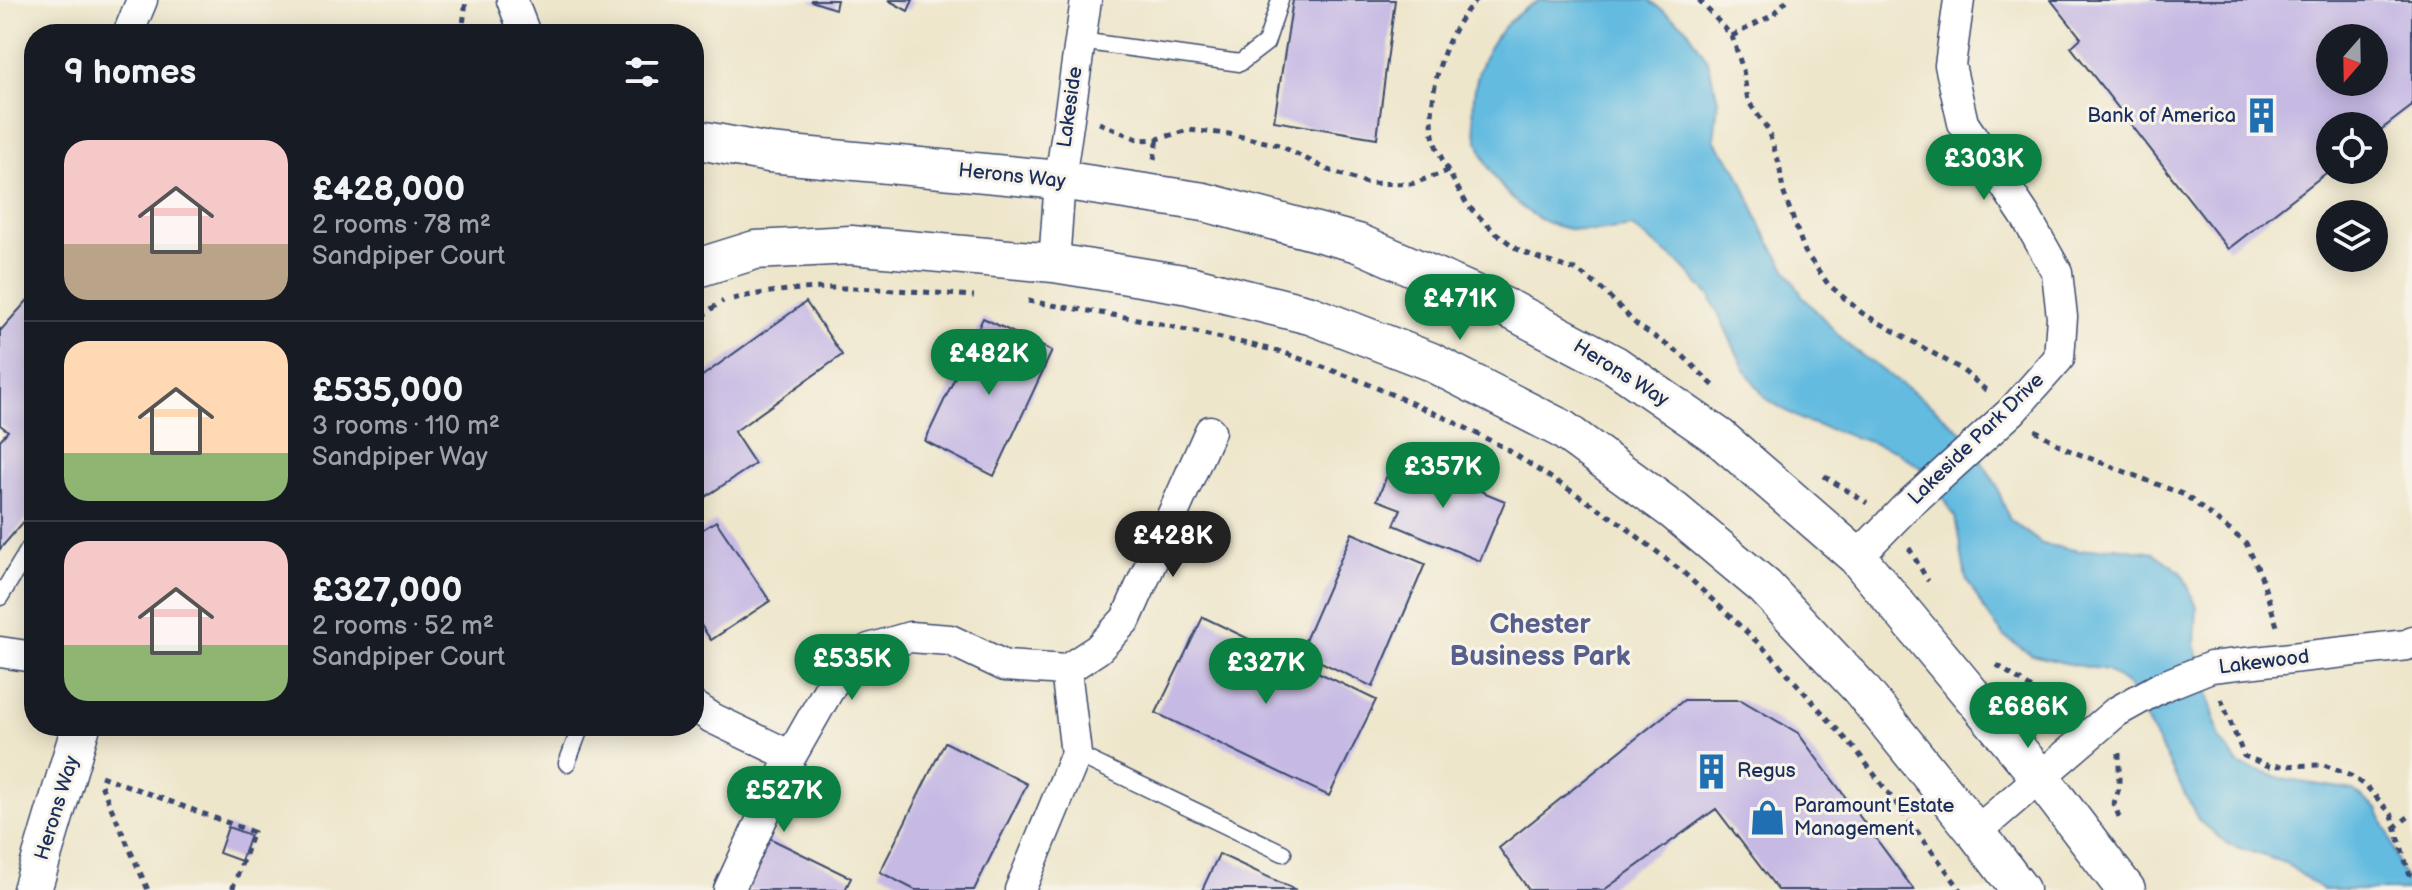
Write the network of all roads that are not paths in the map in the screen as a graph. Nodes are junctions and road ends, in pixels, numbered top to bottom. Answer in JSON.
{"nodes":[{"id":1,"x":142,"y":0,"type":"edge"},
{"id":2,"x":510,"y":0,"type":"edge"},
{"id":3,"x":1086,"y":0,"type":"edge"},
{"id":4,"x":1280,"y":0,"type":"edge"},
{"id":5,"x":1959,"y":0,"type":"edge"},
{"id":6,"x":132,"y":24,"type":"edge"},
{"id":7,"x":506,"y":24,"type":"edge"},
{"id":8,"x":521,"y":24,"type":"edge"},
{"id":9,"x":1080,"y":41,"type":"junction"},
{"id":10,"x":704,"y":141,"type":"edge"},
{"id":11,"x":1060,"y":180,"type":"junction"},
{"id":12,"x":1054,"y":263,"type":"junction"},
{"id":13,"x":704,"y":266,"type":"edge"},
{"id":14,"x":1210,"y":431,"type":"dead end"},
{"id":15,"x":24,"y":557,"type":"edge"},
{"id":16,"x":1857,"y":557,"type":"junction"},
{"id":17,"x":0,"y":597,"type":"edge"},
{"id":18,"x":2412,"y":642,"type":"edge"},
{"id":19,"x":0,"y":652,"type":"edge"},
{"id":20,"x":24,"y":656,"type":"edge"},
{"id":21,"x":1066,"y":670,"type":"junction"},
{"id":22,"x":704,"y":713,"type":"edge"},
{"id":23,"x":78,"y":736,"type":"edge"},
{"id":24,"x":577,"y":736,"type":"edge"},
{"id":25,"x":1076,"y":754,"type":"junction"},
{"id":26,"x":791,"y":756,"type":"junction"},
{"id":27,"x":567,"y":763,"type":"dead end"},
{"id":28,"x":2039,"y":776,"type":"junction"},
{"id":29,"x":1976,"y":832,"type":"junction"},
{"id":30,"x":1283,"y":853,"type":"dead end"},
{"id":31,"x":32,"y":890,"type":"edge"},
{"id":32,"x":729,"y":890,"type":"edge"},
{"id":33,"x":1020,"y":890,"type":"edge"},
{"id":34,"x":2020,"y":890,"type":"edge"},
{"id":35,"x":2126,"y":890,"type":"edge"}],
"edges":[{"from":1,"to":6,"type":"street"},
{"from":2,"to":7,"type":"street"},
{"from":2,"to":8,"type":"street"},
{"from":3,"to":9,"type":"street","name":"Lakeside"},
{"from":4,"to":9,"type":"lane"},
{"from":5,"to":16,"type":"street","name":"Lakeside Park Drive"},
{"from":9,"to":11,"type":"street","name":"Lakeside"},
{"from":10,"to":11,"type":"street","name":"Herons Way"},
{"from":11,"to":12,"type":"street","name":"Lakeside"},
{"from":11,"to":16,"type":"street","name":"Herons Way"},
{"from":12,"to":13,"type":"street"},
{"from":12,"to":29,"type":"street"},
{"from":14,"to":21,"type":"street"},
{"from":15,"to":17,"type":"lane"},
{"from":16,"to":28,"type":"street","name":"Herons Way"},
{"from":18,"to":28,"type":"street","name":"Lakewood"},
{"from":19,"to":20,"type":"street"},
{"from":21,"to":25,"type":"street"},
{"from":21,"to":26,"type":"street"},
{"from":22,"to":26,"type":"street"},
{"from":23,"to":31,"type":"street","name":"Herons Way"},
{"from":24,"to":27,"type":"lane"},
{"from":25,"to":30,"type":"lane"},
{"from":25,"to":33,"type":"street"},
{"from":26,"to":32,"type":"street"},
{"from":28,"to":29,"type":"street","name":"Lakewood"},
{"from":28,"to":35,"type":"street","name":"Herons Way"},
{"from":29,"to":34,"type":"street"}]}
